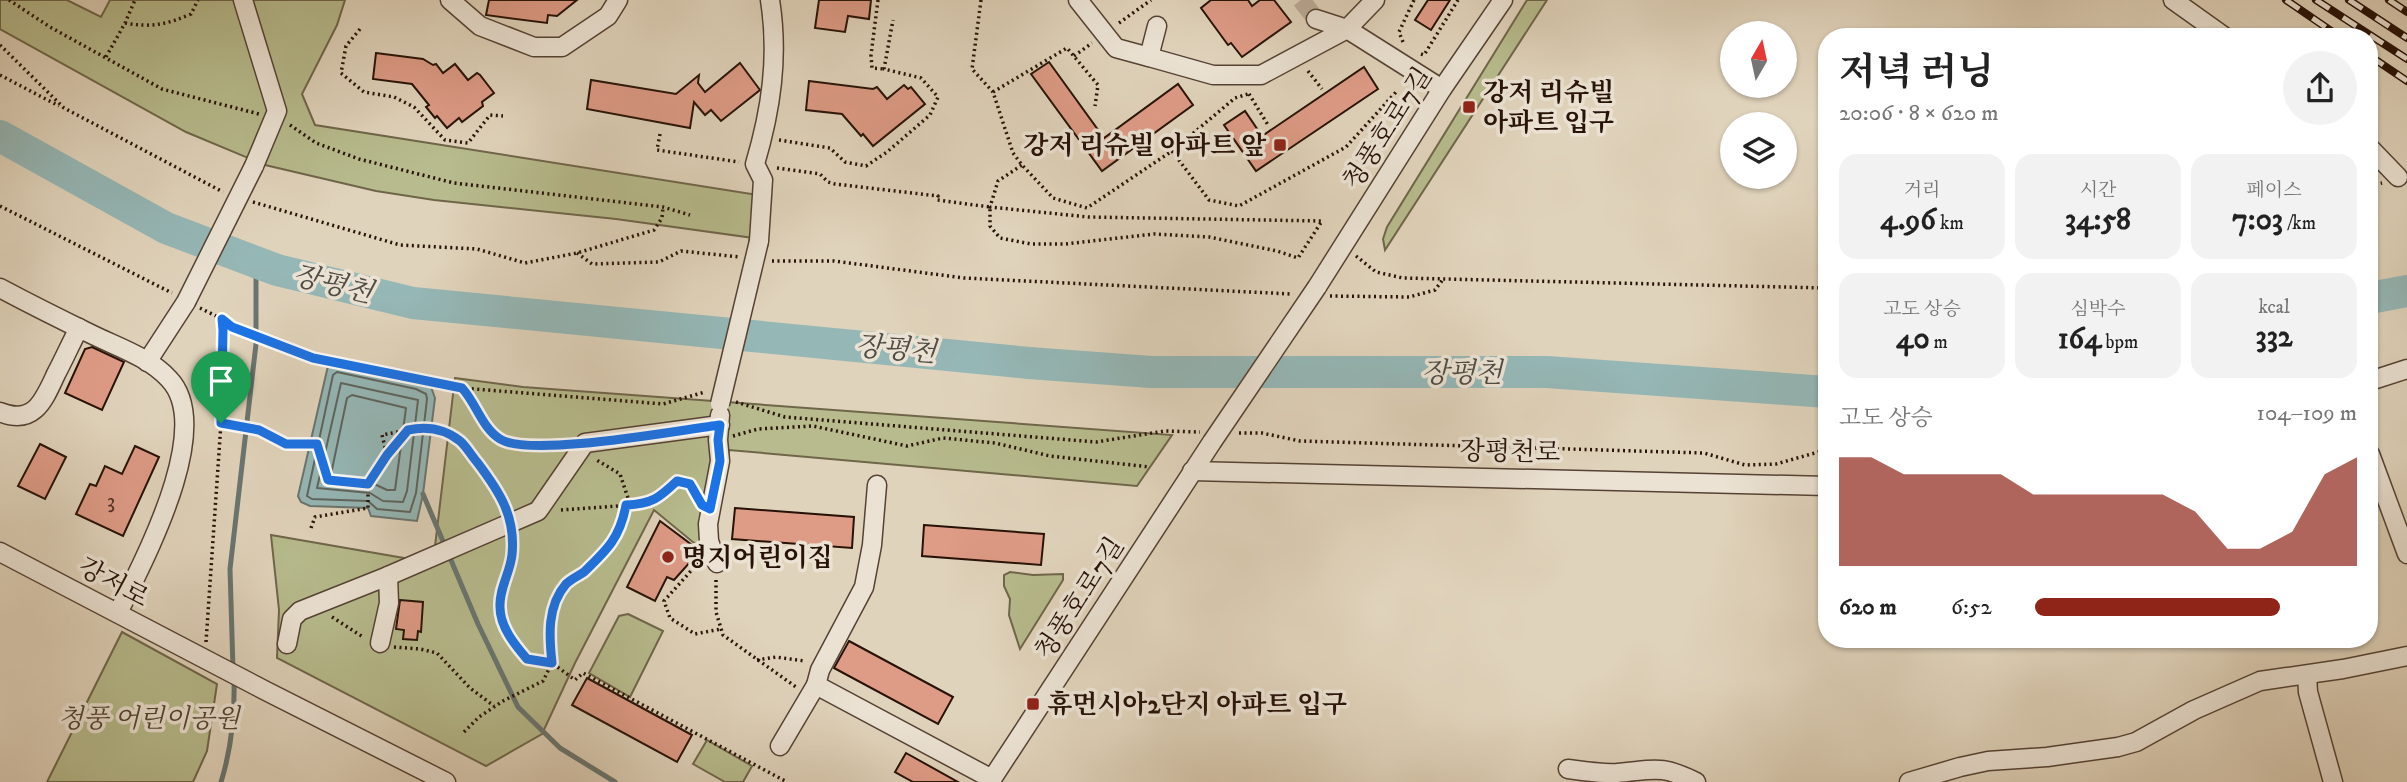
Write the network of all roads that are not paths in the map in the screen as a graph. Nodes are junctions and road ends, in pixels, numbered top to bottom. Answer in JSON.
{"nodes":[{"id":1,"x":243,"y":0,"type":"edge"},
{"id":2,"x":450,"y":0,"type":"edge"},
{"id":3,"x":618,"y":0,"type":"edge"},
{"id":4,"x":769,"y":0,"type":"edge"},
{"id":5,"x":1078,"y":0,"type":"edge"},
{"id":6,"x":1375,"y":0,"type":"edge"},
{"id":7,"x":1503,"y":0,"type":"edge"},
{"id":8,"x":2173,"y":0,"type":"edge"},
{"id":9,"x":1316,"y":19,"type":"tunnel mouth"},
{"id":10,"x":1157,"y":26,"type":"dead end"},
{"id":11,"x":2212,"y":28,"type":"edge"},
{"id":12,"x":1348,"y":29,"type":"junction"},
{"id":13,"x":1149,"y":57,"type":"junction"},
{"id":14,"x":1442,"y":89,"type":"junction"},
{"id":15,"x":2378,"y":156,"type":"edge"},
{"id":16,"x":2398,"y":177,"type":"dead end"},
{"id":17,"x":0,"y":288,"type":"edge"},
{"id":18,"x":79,"y":328,"type":"junction"},
{"id":19,"x":147,"y":362,"type":"junction"},
{"id":20,"x":2407,"y":369,"type":"edge"},
{"id":21,"x":2378,"y":378,"type":"edge"},
{"id":22,"x":0,"y":412,"type":"edge"},
{"id":23,"x":719,"y":432,"type":"junction"},
{"id":24,"x":1192,"y":471,"type":"junction"},
{"id":25,"x":2378,"y":476,"type":"edge"},
{"id":26,"x":877,"y":485,"type":"dead end"},
{"id":27,"x":1818,"y":485,"type":"edge"},
{"id":28,"x":0,"y":552,"type":"edge"},
{"id":29,"x":2407,"y":554,"type":"edge"},
{"id":30,"x":717,"y":563,"type":"road end"},
{"id":31,"x":388,"y":576,"type":"junction"},
{"id":32,"x":118,"y":613,"type":"junction"},
{"id":33,"x":287,"y":643,"type":"dead end"},
{"id":34,"x":380,"y":643,"type":"road end"},
{"id":35,"x":2407,"y":656,"type":"edge"},
{"id":36,"x":2307,"y":675,"type":"junction"},
{"id":37,"x":816,"y":685,"type":"junction"},
{"id":38,"x":780,"y":746,"type":"dead end"},
{"id":39,"x":1568,"y":769,"type":"dead end"},
{"id":40,"x":1937,"y":777,"type":"edge"},
{"id":41,"x":991,"y":780,"type":"edge"},
{"id":42,"x":446,"y":782,"type":"edge"},
{"id":43,"x":1696,"y":782,"type":"edge"},
{"id":44,"x":1909,"y":782,"type":"edge"},
{"id":45,"x":2333,"y":782,"type":"edge"}],
"edges":[{"from":1,"to":19,"type":"street","bridge":true},
{"from":2,"to":3,"type":"street"},
{"from":4,"to":23,"type":"street","bridge":true},
{"from":5,"to":13,"type":"street"},
{"from":6,"to":12,"type":"street"},
{"from":7,"to":14,"type":"street","name":"청풍호로7길"},
{"from":8,"to":11,"type":"street"},
{"from":9,"to":12,"type":"street"},
{"from":10,"to":13,"type":"street"},
{"from":12,"to":13,"type":"street"},
{"from":12,"to":14,"type":"street"},
{"from":14,"to":24,"type":"street","name":"청풍호로7길","bridge":true},
{"from":15,"to":16,"type":"street"},
{"from":17,"to":18,"type":"street"},
{"from":18,"to":19,"type":"street"},
{"from":18,"to":22,"type":"street"},
{"from":19,"to":32,"type":"street"},
{"from":20,"to":21,"type":"street"},
{"from":23,"to":30,"type":"street"},
{"from":23,"to":31,"type":"street"},
{"from":24,"to":27,"type":"street","name":"장평천로"},
{"from":24,"to":41,"type":"street","name":"청풍호로7길"},
{"from":25,"to":29,"type":"street"},
{"from":26,"to":37,"type":"street"},
{"from":28,"to":32,"type":"street","name":"강저로"},
{"from":31,"to":33,"type":"street"},
{"from":31,"to":34,"type":"street"},
{"from":32,"to":42,"type":"street","name":"강저로"},
{"from":35,"to":36,"type":"street"},
{"from":36,"to":40,"type":"street"},
{"from":36,"to":45,"type":"street"},
{"from":37,"to":38,"type":"street"},
{"from":37,"to":41,"type":"street"},
{"from":39,"to":43,"type":"street"},
{"from":40,"to":44,"type":"street"}]}
